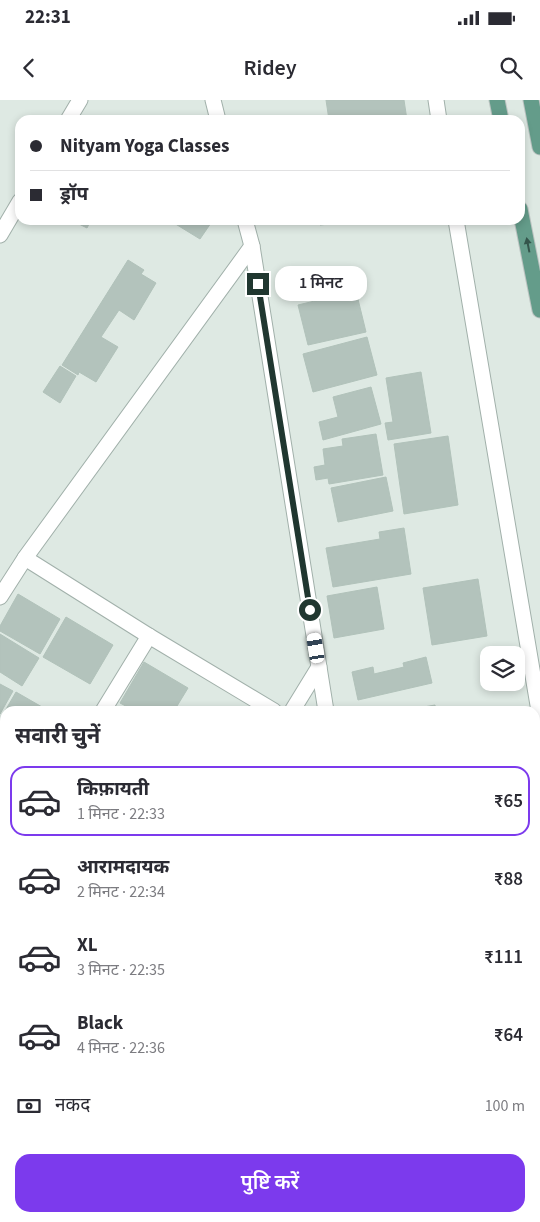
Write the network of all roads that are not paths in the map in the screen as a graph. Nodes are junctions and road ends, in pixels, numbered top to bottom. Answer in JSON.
{"nodes":[{"id":1,"x":80,"y":100,"type":"edge"},
{"id":2,"x":213,"y":100,"type":"edge"},
{"id":3,"x":436,"y":100,"type":"edge"},
{"id":4,"x":497,"y":100,"type":"edge"},
{"id":5,"x":531,"y":100,"type":"edge"},
{"id":6,"x":71,"y":115,"type":"edge"},
{"id":7,"x":217,"y":115,"type":"edge"},
{"id":8,"x":438,"y":115,"type":"edge"},
{"id":9,"x":500,"y":115,"type":"edge"},
{"id":10,"x":540,"y":147,"type":"edge"},
{"id":11,"x":15,"y":210,"type":"edge"},
{"id":12,"x":246,"y":225,"type":"edge"},
{"id":13,"x":457,"y":225,"type":"edge"},
{"id":14,"x":523,"y":225,"type":"edge"},
{"id":15,"x":0,"y":235,"type":"edge"},
{"id":16,"x":252,"y":246,"type":"junction"},
{"id":17,"x":540,"y":310,"type":"edge"},
{"id":18,"x":24,"y":558,"type":"junction"},
{"id":19,"x":0,"y":597,"type":"edge"},
{"id":20,"x":148,"y":636,"type":"junction"},
{"id":21,"x":319,"y":667,"type":"junction"},
{"id":22,"x":106,"y":706,"type":"edge"},
{"id":23,"x":266,"y":706,"type":"edge"},
{"id":24,"x":295,"y":706,"type":"edge"},
{"id":25,"x":325,"y":706,"type":"edge"},
{"id":26,"x":538,"y":706,"type":"edge"}],
"edges":[{"from":1,"to":6,"type":"street"},
{"from":2,"to":7,"type":"street"},
{"from":3,"to":8,"type":"street"},
{"from":4,"to":9,"type":"main road"},
{"from":5,"to":10,"type":"main road"},
{"from":11,"to":15,"type":"street"},
{"from":12,"to":16,"type":"street"},
{"from":13,"to":26,"type":"street"},
{"from":17,"to":14,"type":"main road","one_way":true},
{"from":16,"to":18,"type":"street"},
{"from":16,"to":21,"type":"street"},
{"from":18,"to":19,"type":"street"},
{"from":18,"to":20,"type":"street"},
{"from":20,"to":22,"type":"street"},
{"from":20,"to":23,"type":"street"},
{"from":21,"to":24,"type":"street"},
{"from":21,"to":25,"type":"street"}]}
